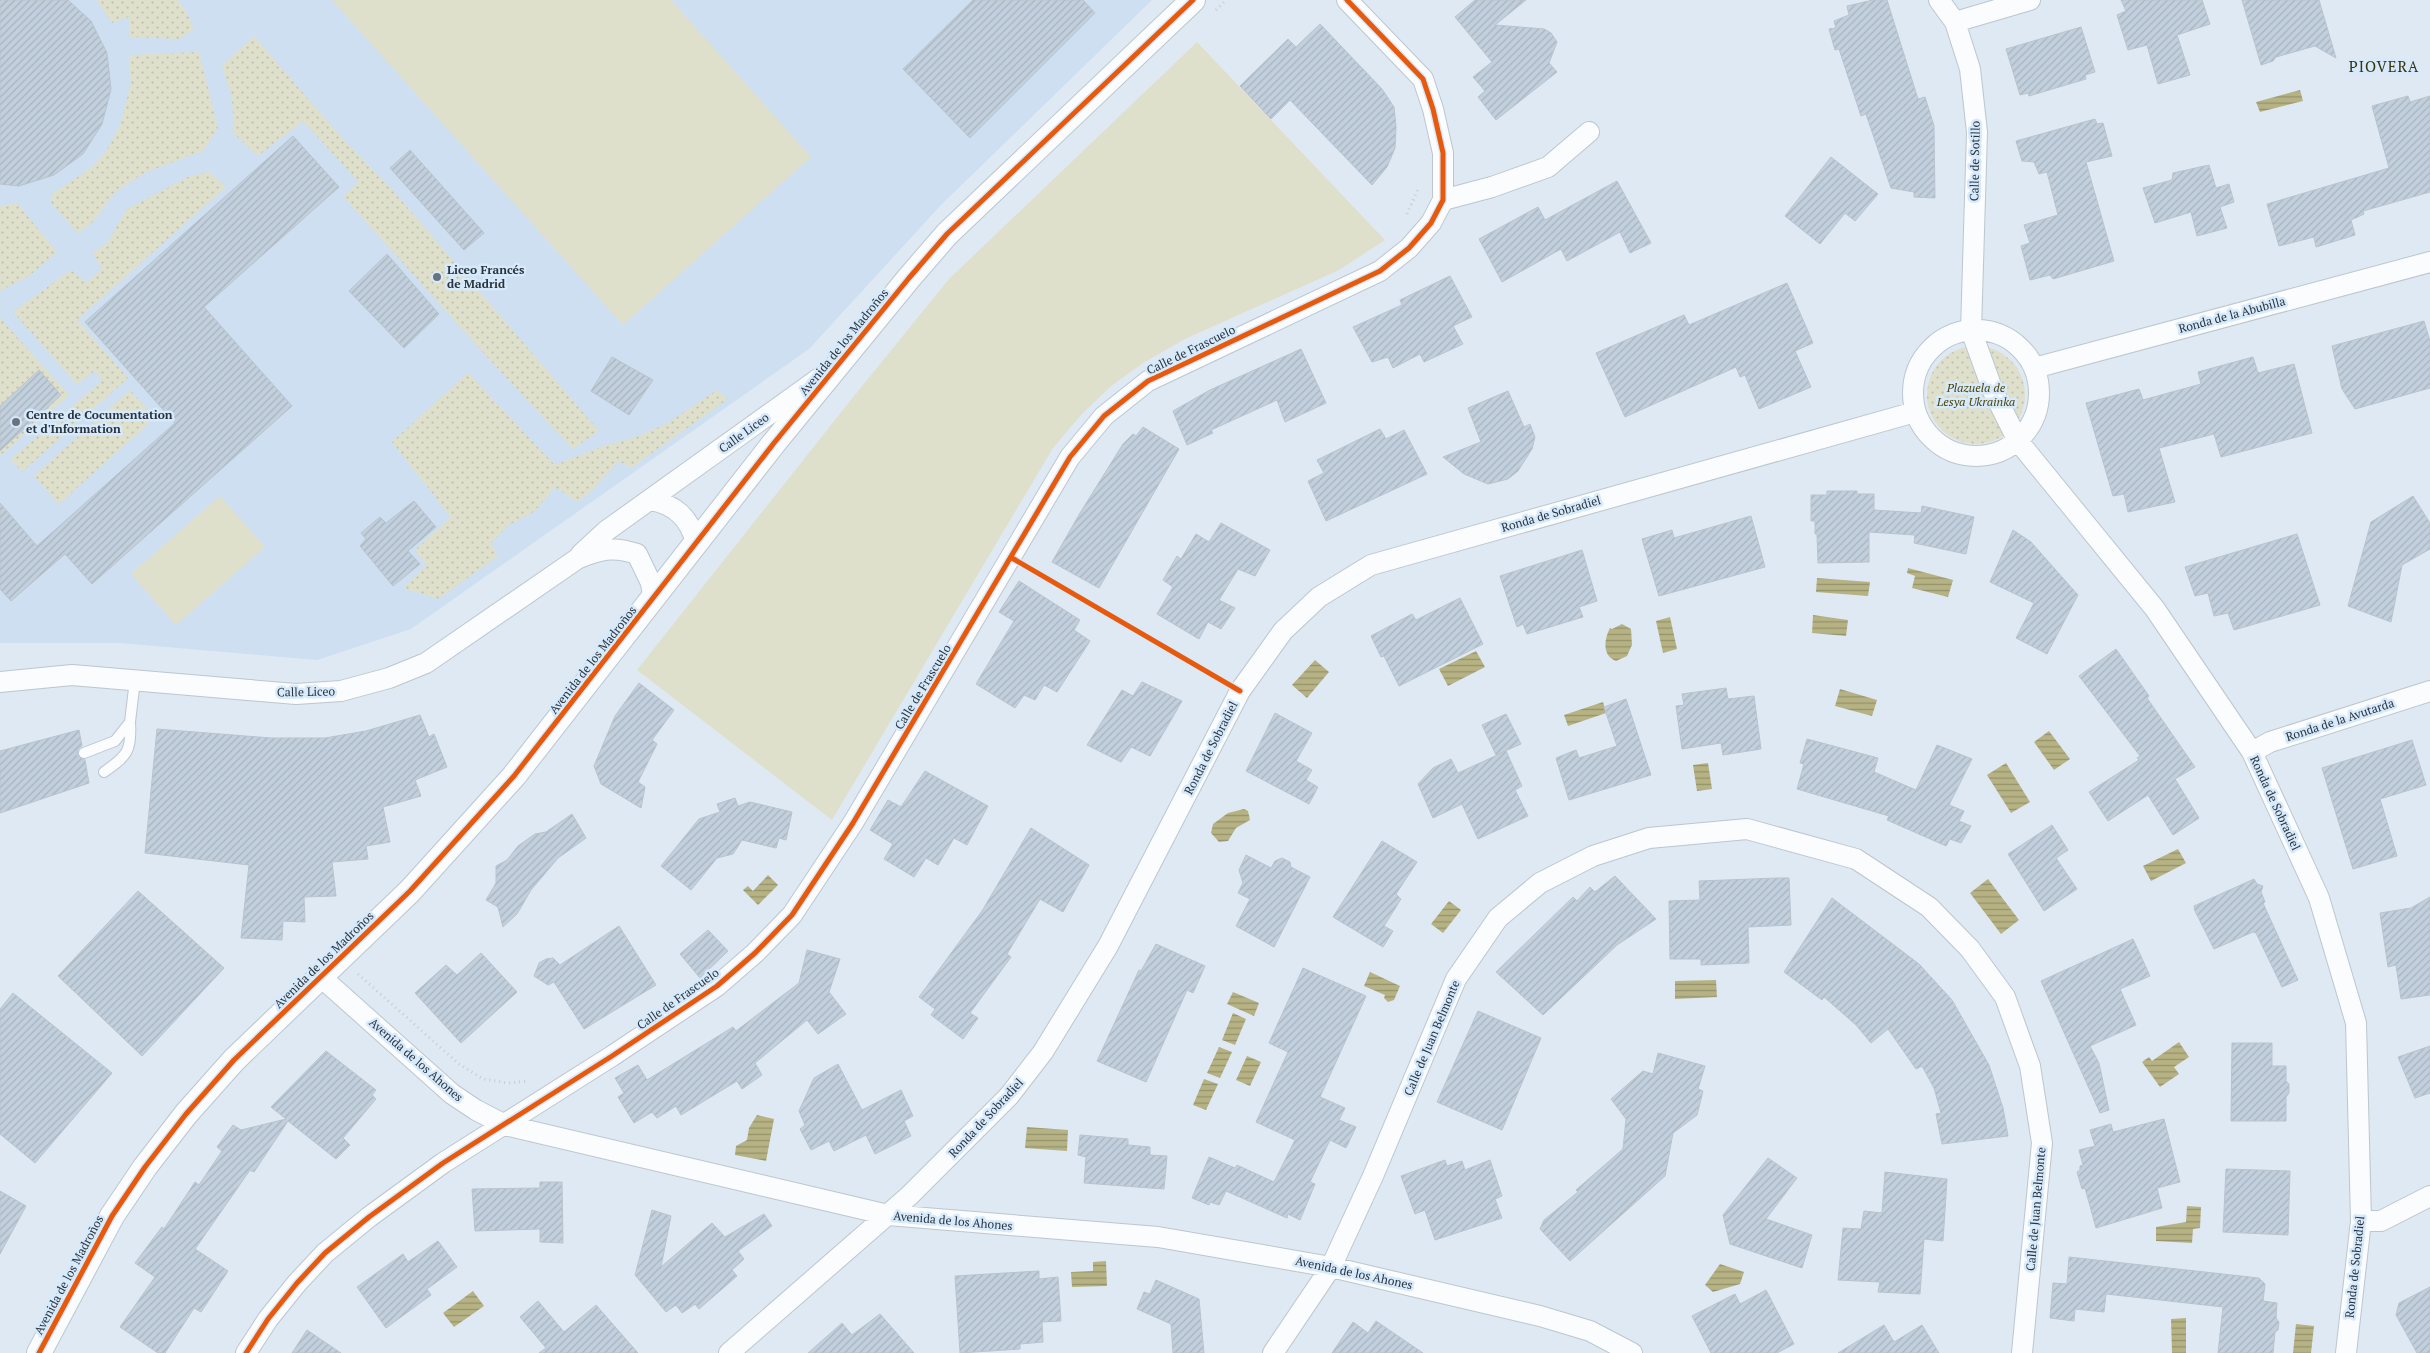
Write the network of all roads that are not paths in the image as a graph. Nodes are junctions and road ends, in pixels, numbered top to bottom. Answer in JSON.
{"nodes":[{"id":1,"x":1193,"y":0,"type":"edge"},
{"id":2,"x":1347,"y":0,"type":"edge"},
{"id":3,"x":1938,"y":0,"type":"edge"},
{"id":4,"x":2030,"y":0,"type":"edge"},
{"id":5,"x":1955,"y":22,"type":"junction"},
{"id":6,"x":1589,"y":132,"type":"dead end"},
{"id":7,"x":1443,"y":200,"type":"junction"},
{"id":8,"x":2430,"y":262,"type":"edge"},
{"id":9,"x":1971,"y":330,"type":"junction"},
{"id":10,"x":836,"y":366,"type":"junction"},
{"id":11,"x":2034,"y":368,"type":"junction"},
{"id":12,"x":1915,"y":412,"type":"junction"},
{"id":13,"x":2018,"y":441,"type":"junction"},
{"id":14,"x":651,"y":500,"type":"junction"},
{"id":15,"x":696,"y":542,"type":"junction"},
{"id":16,"x":577,"y":558,"type":"junction"},
{"id":17,"x":654,"y":596,"type":"junction"},
{"id":18,"x":135,"y":680,"type":"junction"},
{"id":19,"x":0,"y":682,"type":"edge"},
{"id":20,"x":2430,"y":691,"type":"edge"},
{"id":21,"x":130,"y":722,"type":"junction"},
{"id":22,"x":2252,"y":752,"type":"junction"},
{"id":23,"x":84,"y":753,"type":"dead end"},
{"id":24,"x":104,"y":772,"type":"dead end"},
{"id":25,"x":321,"y":977,"type":"junction"},
{"id":26,"x":504,"y":1125,"type":"junction"},
{"id":27,"x":2430,"y":1196,"type":"edge"},
{"id":28,"x":888,"y":1215,"type":"junction"},
{"id":29,"x":2361,"y":1221,"type":"junction"},
{"id":30,"x":1331,"y":1267,"type":"junction"},
{"id":31,"x":38,"y":1353,"type":"edge"},
{"id":32,"x":246,"y":1353,"type":"edge"},
{"id":33,"x":730,"y":1353,"type":"edge"},
{"id":34,"x":1273,"y":1353,"type":"edge"},
{"id":35,"x":1632,"y":1353,"type":"edge"},
{"id":36,"x":2022,"y":1353,"type":"edge"},
{"id":37,"x":2346,"y":1353,"type":"edge"}],
"edges":[{"from":1,"to":10,"type":"street","name":"Avenida de los Madroños"},
{"from":2,"to":7,"type":"street","name":"Calle de Frascuelo"},
{"from":3,"to":5,"type":"street","name":"Calle de Sotillo"},
{"from":4,"to":5,"type":"street"},
{"from":5,"to":9,"type":"street","name":"Calle de Sotillo"},
{"from":6,"to":7,"type":"street"},
{"from":7,"to":26,"type":"street","name":"Calle de Frascuelo"},
{"from":8,"to":11,"type":"street","name":"Ronda de la Abubilla"},
{"from":9,"to":11,"type":"street"},
{"from":9,"to":12,"type":"street"},
{"from":9,"to":13,"type":"street","name":"Ronda de Sobradiel"},
{"from":10,"to":14,"type":"street","name":"Calle Liceo"},
{"from":10,"to":15,"type":"street","name":"Avenida de los Madroños"},
{"from":11,"to":13,"type":"street"},
{"from":12,"to":13,"type":"street"},
{"from":12,"to":28,"type":"street","name":"Ronda de Sobradiel"},
{"from":13,"to":22,"type":"street","name":"Ronda de Sobradiel"},
{"from":14,"to":15,"type":"street"},
{"from":14,"to":16,"type":"street","name":"Calle Liceo"},
{"from":15,"to":17,"type":"street","name":"Avenida de los Madroños"},
{"from":16,"to":17,"type":"street","name":"Calle Liceo"},
{"from":16,"to":18,"type":"street","name":"Calle Liceo"},
{"from":17,"to":25,"type":"street","name":"Avenida de los Madroños"},
{"from":18,"to":19,"type":"street","name":"Calle Liceo"},
{"from":18,"to":21,"type":"lane"},
{"from":20,"to":22,"type":"street","name":"Ronda de la Avutarda"},
{"from":21,"to":23,"type":"lane"},
{"from":21,"to":24,"type":"lane"},
{"from":22,"to":29,"type":"street","name":"Ronda de Sobradiel"},
{"from":25,"to":26,"type":"street","name":"Avenida de los Ahones"},
{"from":25,"to":31,"type":"street","name":"Avenida de los Madroños"},
{"from":26,"to":28,"type":"street","name":"Avenida de los Ahones"},
{"from":26,"to":32,"type":"street","name":"Calle de Frascuelo"},
{"from":27,"to":29,"type":"street"},
{"from":28,"to":30,"type":"street","name":"Avenida de los Ahones"},
{"from":28,"to":33,"type":"street","name":"Ronda de Sobradiel"},
{"from":29,"to":37,"type":"street","name":"Ronda de Sobradiel"},
{"from":30,"to":34,"type":"street","name":"Calle de Juan Belmonte"},
{"from":30,"to":35,"type":"street","name":"Avenida de los Ahones"},
{"from":30,"to":36,"type":"street","name":"Calle de Juan Belmonte"}]}
